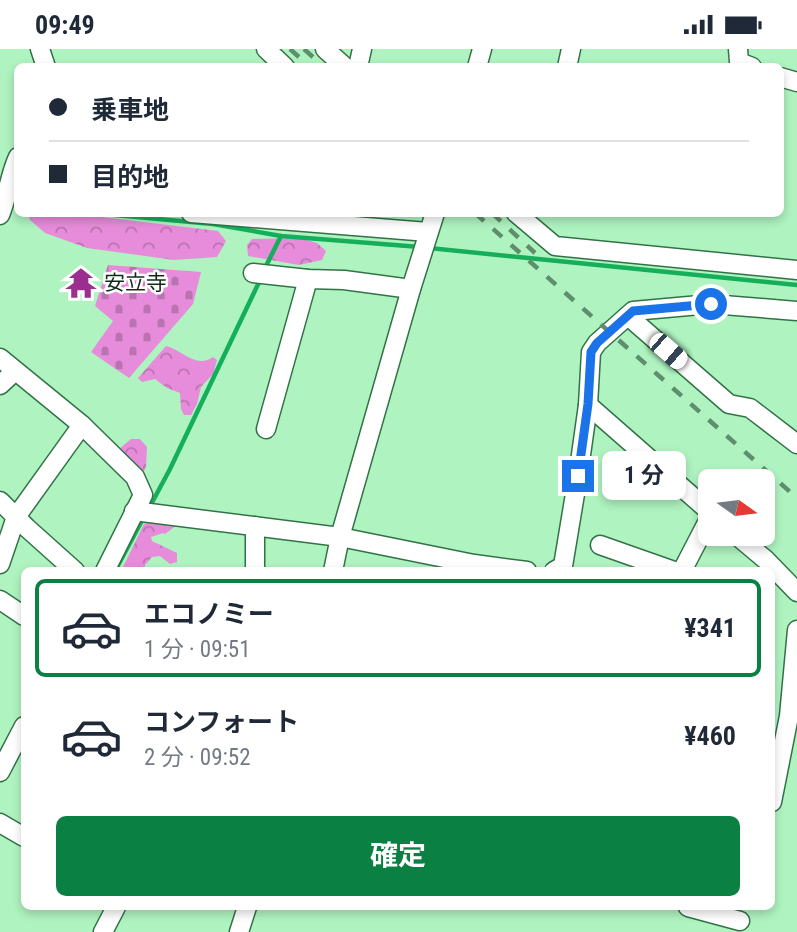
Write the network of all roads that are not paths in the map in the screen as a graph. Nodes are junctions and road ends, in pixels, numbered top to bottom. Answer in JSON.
{"nodes":[{"id":1,"x":266,"y":49,"type":"edge"},
{"id":2,"x":325,"y":49,"type":"edge"},
{"id":3,"x":281,"y":63,"type":"edge"},
{"id":4,"x":341,"y":63,"type":"edge"},
{"id":5,"x":9,"y":180,"type":"edge"},
{"id":6,"x":1,"y":211,"type":"edge"},
{"id":7,"x":241,"y":217,"type":"edge"},
{"id":8,"x":434,"y":217,"type":"edge"},
{"id":9,"x":521,"y":217,"type":"edge"},
{"id":10,"x":428,"y":232,"type":"junction"},
{"id":11,"x":797,"y":270,"type":"edge"},
{"id":12,"x":253,"y":273,"type":"dead end"},
{"id":13,"x":308,"y":279,"type":"junction"},
{"id":14,"x":413,"y":283,"type":"junction"},
{"id":15,"x":797,"y":311,"type":"edge"},
{"id":16,"x":628,"y":316,"type":"junction"},
{"id":17,"x":0,"y":358,"type":"edge"},
{"id":18,"x":15,"y":371,"type":"junction"},
{"id":19,"x":0,"y":385,"type":"edge"},
{"id":20,"x":588,"y":404,"type":"junction"},
{"id":21,"x":82,"y":425,"type":"junction"},
{"id":22,"x":266,"y":429,"type":"dead end"},
{"id":23,"x":797,"y":444,"type":"edge"},
{"id":24,"x":0,"y":501,"type":"edge"},
{"id":25,"x":698,"y":504,"type":"edge"},
{"id":26,"x":134,"y":510,"type":"junction"},
{"id":27,"x":16,"y":517,"type":"junction"},
{"id":28,"x":255,"y":526,"type":"junction"},
{"id":29,"x":340,"y":537,"type":"junction"},
{"id":30,"x":698,"y":539,"type":"edge"},
{"id":31,"x":600,"y":545,"type":"dead end"},
{"id":32,"x":750,"y":546,"type":"edge"},
{"id":33,"x":0,"y":564,"type":"edge"},
{"id":34,"x":71,"y":567,"type":"edge"},
{"id":35,"x":107,"y":567,"type":"edge"},
{"id":36,"x":255,"y":567,"type":"edge"},
{"id":37,"x":334,"y":567,"type":"edge"},
{"id":38,"x":474,"y":567,"type":"edge"},
{"id":39,"x":561,"y":567,"type":"edge"},
{"id":40,"x":663,"y":567,"type":"edge"},
{"id":41,"x":684,"y":567,"type":"edge"},
{"id":42,"x":773,"y":567,"type":"edge"},
{"id":43,"x":775,"y":569,"type":"edge"},
{"id":44,"x":797,"y":591,"type":"edge"},
{"id":45,"x":0,"y":600,"type":"edge"},
{"id":46,"x":21,"y":613,"type":"edge"},
{"id":47,"x":797,"y":630,"type":"edge"},
{"id":48,"x":21,"y":732,"type":"edge"},
{"id":49,"x":0,"y":772,"type":"edge"},
{"id":50,"x":775,"y":787,"type":"edge"},
{"id":51,"x":0,"y":823,"type":"edge"},
{"id":52,"x":21,"y":835,"type":"edge"},
{"id":53,"x":114,"y":910,"type":"edge"},
{"id":54,"x":246,"y":910,"type":"edge"},
{"id":55,"x":700,"y":910,"type":"edge"},
{"id":56,"x":740,"y":920,"type":"edge"},
{"id":57,"x":103,"y":932,"type":"edge"},
{"id":58,"x":239,"y":932,"type":"edge"}],
"edges":[{"from":1,"to":3,"type":"street"},
{"from":2,"to":4,"type":"street"},
{"from":5,"to":6,"type":"street"},
{"from":7,"to":10,"type":"street"},
{"from":8,"to":10,"type":"street"},
{"from":9,"to":11,"type":"street"},
{"from":10,"to":14,"type":"street"},
{"from":12,"to":13,"type":"street"},
{"from":13,"to":14,"type":"street"},
{"from":13,"to":22,"type":"street"},
{"from":14,"to":29,"type":"street"},
{"from":15,"to":16,"type":"street"},
{"from":16,"to":20,"type":"street"},
{"from":16,"to":23,"type":"street"},
{"from":17,"to":18,"type":"street"},
{"from":18,"to":19,"type":"street"},
{"from":18,"to":21,"type":"street"},
{"from":20,"to":25,"type":"street"},
{"from":20,"to":39,"type":"street"},
{"from":21,"to":26,"type":"street"},
{"from":21,"to":27,"type":"street"},
{"from":24,"to":27,"type":"street"},
{"from":26,"to":28,"type":"street"},
{"from":26,"to":35,"type":"street"},
{"from":27,"to":33,"type":"street"},
{"from":27,"to":34,"type":"street"},
{"from":28,"to":29,"type":"street"},
{"from":28,"to":36,"type":"street"},
{"from":29,"to":37,"type":"street"},
{"from":29,"to":38,"type":"street"},
{"from":30,"to":41,"type":"street"},
{"from":31,"to":40,"type":"street"},
{"from":32,"to":42,"type":"street"},
{"from":43,"to":44,"type":"street"},
{"from":45,"to":46,"type":"street"},
{"from":47,"to":50,"type":"street"},
{"from":48,"to":49,"type":"street"},
{"from":51,"to":52,"type":"street"},
{"from":53,"to":57,"type":"street"},
{"from":54,"to":58,"type":"street"},
{"from":55,"to":56,"type":"street"}]}
